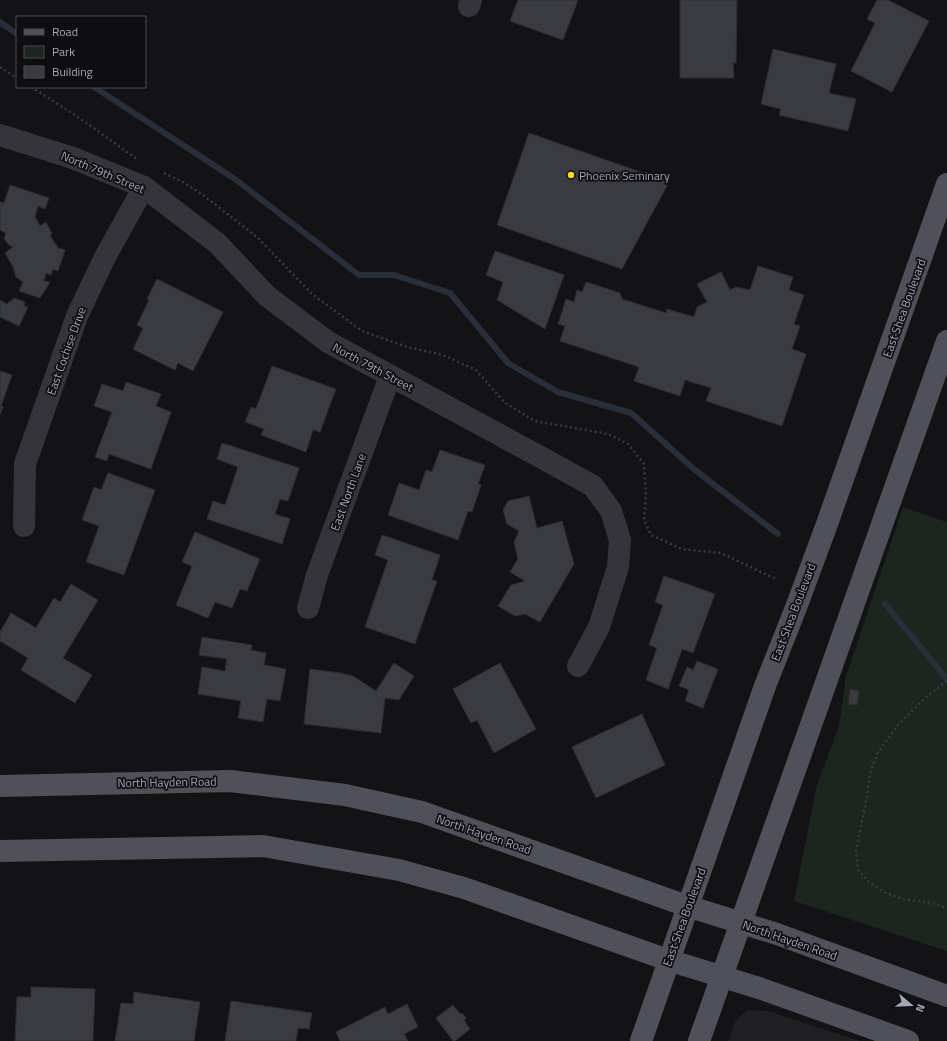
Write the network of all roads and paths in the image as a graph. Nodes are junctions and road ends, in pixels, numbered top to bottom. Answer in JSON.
{"nodes":[{"id":1,"x":0,"y":67,"type":"edge"},
{"id":2,"x":16,"y":77,"type":"edge"},
{"id":3,"x":33,"y":88,"type":"edge"},
{"id":4,"x":0,"y":135,"type":"edge"},
{"id":5,"x":140,"y":161,"type":"dead end"},
{"id":6,"x":161,"y":172,"type":"dead end"},
{"id":7,"x":947,"y":184,"type":"edge"},
{"id":8,"x":144,"y":188,"type":"junction"},
{"id":9,"x":947,"y":341,"type":"edge"},
{"id":10,"x":390,"y":376,"type":"junction"},
{"id":11,"x":24,"y":526,"type":"dead end"},
{"id":12,"x":776,"y":579,"type":"dead end"},
{"id":13,"x":308,"y":608,"type":"dead end"},
{"id":14,"x":578,"y":666,"type":"dead end"},
{"id":15,"x":947,"y":680,"type":"edge"},
{"id":16,"x":0,"y":786,"type":"edge"},
{"id":17,"x":0,"y":851,"type":"edge"},
{"id":18,"x":687,"y":906,"type":"junction"},
{"id":19,"x":947,"y":908,"type":"edge"},
{"id":20,"x":741,"y":923,"type":"junction"},
{"id":21,"x":668,"y":960,"type":"junction"},
{"id":22,"x":721,"y":977,"type":"junction"},
{"id":23,"x":947,"y":996,"type":"edge"},
{"id":24,"x":641,"y":1041,"type":"edge"},
{"id":25,"x":699,"y":1041,"type":"edge"},
{"id":26,"x":908,"y":1041,"type":"edge"}],
"edges":[{"from":1,"to":2,"type":"path"},
{"from":3,"to":5,"type":"path"},
{"from":4,"to":8,"type":"street","name":"North 79th Street"},
{"from":6,"to":12,"type":"path"},
{"from":7,"to":18,"type":"main road","name":"East Shea Boulevard"},
{"from":8,"to":10,"type":"street","name":"North 79th Street"},
{"from":8,"to":11,"type":"street","name":"East Cochise Drive"},
{"from":9,"to":20,"type":"main road"},
{"from":10,"to":13,"type":"street","name":"East North Lane"},
{"from":10,"to":14,"type":"street","name":"North 79th Street"},
{"from":15,"to":19,"type":"path"},
{"from":16,"to":18,"type":"main road","name":"North Hayden Road"},
{"from":17,"to":21,"type":"main road"},
{"from":18,"to":20,"type":"main road","name":"North Hayden Road"},
{"from":18,"to":21,"type":"main road","name":"East Shea Boulevard"},
{"from":20,"to":22,"type":"main road"},
{"from":20,"to":23,"type":"main road","name":"North Hayden Road"},
{"from":21,"to":22,"type":"main road"},
{"from":21,"to":24,"type":"main road","name":"East Shea Boulevard"},
{"from":22,"to":25,"type":"main road"},
{"from":22,"to":26,"type":"main road"}]}
